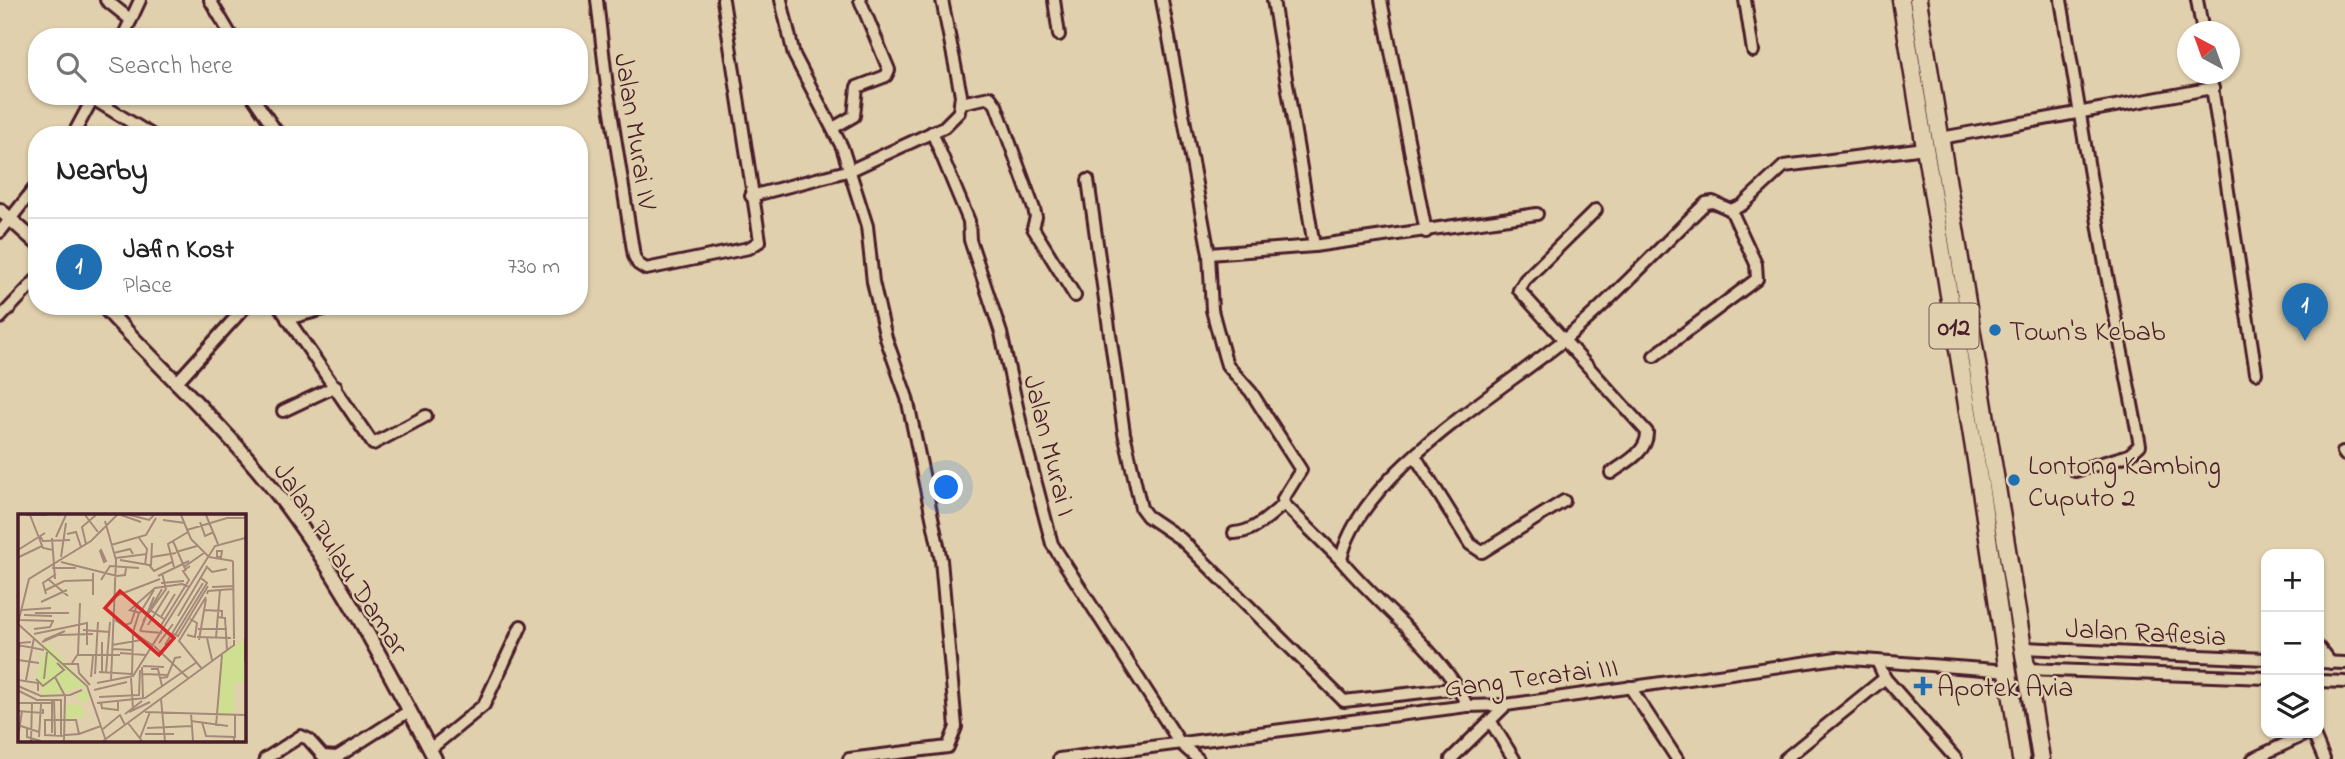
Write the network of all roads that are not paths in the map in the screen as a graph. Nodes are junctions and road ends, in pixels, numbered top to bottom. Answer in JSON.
{"nodes":[{"id":1,"x":106,"y":0,"type":"edge"},
{"id":2,"x":140,"y":0,"type":"edge"},
{"id":3,"x":210,"y":0,"type":"edge"},
{"id":4,"x":597,"y":0,"type":"edge"},
{"id":5,"x":723,"y":0,"type":"edge"},
{"id":6,"x":782,"y":0,"type":"edge"},
{"id":7,"x":860,"y":0,"type":"edge"},
{"id":8,"x":942,"y":0,"type":"edge"},
{"id":9,"x":1054,"y":0,"type":"edge"},
{"id":10,"x":1162,"y":0,"type":"edge"},
{"id":11,"x":1273,"y":0,"type":"edge"},
{"id":12,"x":1381,"y":0,"type":"edge"},
{"id":13,"x":1745,"y":0,"type":"edge"},
{"id":14,"x":1901,"y":0,"type":"edge"},
{"id":15,"x":1918,"y":0,"type":"edge"},
{"id":16,"x":2061,"y":0,"type":"edge"},
{"id":17,"x":2197,"y":0,"type":"edge"},
{"id":18,"x":131,"y":20,"type":"junction"},
{"id":19,"x":2201,"y":21,"type":"edge"},
{"id":20,"x":127,"y":28,"type":"edge"},
{"id":21,"x":227,"y":28,"type":"edge"},
{"id":22,"x":1923,"y":31,"type":"junction"},
{"id":23,"x":1059,"y":35,"type":"dead end"},
{"id":24,"x":1753,"y":51,"type":"dead end"},
{"id":25,"x":1912,"y":70,"type":"junction"},
{"id":26,"x":2212,"y":84,"type":"edge"},
{"id":27,"x":1933,"y":88,"type":"junction"},
{"id":28,"x":2213,"y":88,"type":"junction"},
{"id":29,"x":961,"y":103,"type":"junction"},
{"id":30,"x":90,"y":105,"type":"edge"},
{"id":31,"x":106,"y":105,"type":"edge"},
{"id":32,"x":258,"y":105,"type":"edge"},
{"id":33,"x":2079,"y":112,"type":"junction"},
{"id":34,"x":79,"y":126,"type":"edge"},
{"id":35,"x":138,"y":126,"type":"edge"},
{"id":36,"x":273,"y":126,"type":"edge"},
{"id":37,"x":1922,"y":127,"type":"junction"},
{"id":38,"x":833,"y":128,"type":"junction"},
{"id":39,"x":932,"y":132,"type":"junction"},
{"id":40,"x":1941,"y":138,"type":"junction"},
{"id":41,"x":1925,"y":148,"type":"junction"},
{"id":42,"x":850,"y":170,"type":"junction"},
{"id":43,"x":1088,"y":180,"type":"dead end"},
{"id":44,"x":28,"y":193,"type":"edge"},
{"id":45,"x":751,"y":196,"type":"junction"},
{"id":46,"x":1596,"y":210,"type":"dead end"},
{"id":47,"x":1731,"y":210,"type":"junction"},
{"id":48,"x":1537,"y":214,"type":"dead end"},
{"id":49,"x":5,"y":215,"type":"edge"},
{"id":50,"x":0,"y":232,"type":"edge"},
{"id":51,"x":1426,"y":232,"type":"junction"},
{"id":52,"x":28,"y":235,"type":"edge"},
{"id":53,"x":1314,"y":246,"type":"junction"},
{"id":54,"x":1209,"y":254,"type":"junction"},
{"id":55,"x":28,"y":288,"type":"edge"},
{"id":56,"x":1075,"y":296,"type":"dead end"},
{"id":57,"x":112,"y":315,"type":"edge"},
{"id":58,"x":238,"y":315,"type":"edge"},
{"id":59,"x":285,"y":315,"type":"edge"},
{"id":60,"x":302,"y":315,"type":"edge"},
{"id":61,"x":0,"y":318,"type":"edge"},
{"id":62,"x":287,"y":319,"type":"junction"},
{"id":63,"x":1565,"y":339,"type":"junction"},
{"id":64,"x":1654,"y":356,"type":"dead end"},
{"id":65,"x":2256,"y":373,"type":"dead end"},
{"id":66,"x":176,"y":383,"type":"junction"},
{"id":67,"x":336,"y":386,"type":"junction"},
{"id":68,"x":283,"y":411,"type":"dead end"},
{"id":69,"x":426,"y":416,"type":"dead end"},
{"id":70,"x":1415,"y":456,"type":"junction"},
{"id":71,"x":2075,"y":471,"type":"dead end"},
{"id":72,"x":1611,"y":474,"type":"dead end"},
{"id":73,"x":1564,"y":501,"type":"dead end"},
{"id":74,"x":1284,"y":504,"type":"junction"},
{"id":75,"x":1234,"y":533,"type":"dead end"},
{"id":76,"x":1341,"y":560,"type":"junction"},
{"id":77,"x":521,"y":626,"type":"dead end"},
{"id":78,"x":2324,"y":654,"type":"edge"},
{"id":79,"x":2025,"y":659,"type":"junction"},
{"id":80,"x":2261,"y":659,"type":"edge"},
{"id":81,"x":1877,"y":662,"type":"junction"},
{"id":82,"x":2324,"y":662,"type":"edge"},
{"id":83,"x":2008,"y":663,"type":"junction"},
{"id":84,"x":2331,"y":663,"type":"junction"},
{"id":85,"x":2345,"y":663,"type":"edge"},
{"id":86,"x":1885,"y":678,"type":"junction"},
{"id":87,"x":2261,"y":678,"type":"edge"},
{"id":88,"x":2324,"y":681,"type":"edge"},
{"id":89,"x":2345,"y":682,"type":"edge"},
{"id":90,"x":1630,"y":687,"type":"junction"},
{"id":91,"x":1463,"y":697,"type":"junction"},
{"id":92,"x":1506,"y":705,"type":"junction"},
{"id":93,"x":409,"y":711,"type":"junction"},
{"id":94,"x":1491,"y":722,"type":"junction"},
{"id":95,"x":2299,"y":738,"type":"edge"},
{"id":96,"x":2313,"y":738,"type":"edge"},
{"id":97,"x":1179,"y":741,"type":"junction"},
{"id":98,"x":433,"y":754,"type":"edge"},
{"id":99,"x":265,"y":759,"type":"edge"},
{"id":100,"x":852,"y":759,"type":"edge"},
{"id":101,"x":1059,"y":759,"type":"edge"},
{"id":102,"x":1198,"y":759,"type":"edge"},
{"id":103,"x":1451,"y":759,"type":"edge"},
{"id":104,"x":1514,"y":759,"type":"edge"},
{"id":105,"x":1677,"y":759,"type":"edge"},
{"id":106,"x":1785,"y":759,"type":"edge"},
{"id":107,"x":1956,"y":759,"type":"edge"},
{"id":108,"x":2021,"y":759,"type":"edge"},
{"id":109,"x":2041,"y":759,"type":"edge"},
{"id":110,"x":2254,"y":759,"type":"edge"},
{"id":111,"x":2324,"y":759,"type":"edge"}],
"edges":[{"from":1,"to":18,"type":"street"},
{"from":2,"to":18,"type":"street"},
{"from":3,"to":21,"type":"street"},
{"from":4,"to":45,"type":"street","name":"Jalan Murai IV"},
{"from":5,"to":45,"type":"street"},
{"from":6,"to":38,"type":"street"},
{"from":7,"to":38,"type":"street"},
{"from":8,"to":29,"type":"street"},
{"from":9,"to":23,"type":"street"},
{"from":10,"to":54,"type":"street"},
{"from":11,"to":53,"type":"street"},
{"from":12,"to":51,"type":"street"},
{"from":13,"to":24,"type":"street"},
{"from":14,"to":25,"type":"main road","number":"012"},
{"from":15,"to":22,"type":"main road"},
{"from":16,"to":33,"type":"street"},
{"from":17,"to":19,"type":"street"},
{"from":18,"to":20,"type":"street"},
{"from":22,"to":25,"type":"main road"},
{"from":22,"to":27,"type":"main road"},
{"from":25,"to":37,"type":"main road","number":"012"},
{"from":26,"to":28,"type":"street"},
{"from":27,"to":37,"type":"main road"},
{"from":27,"to":40,"type":"main road"},
{"from":28,"to":33,"type":"street"},
{"from":28,"to":65,"type":"street"},
{"from":29,"to":39,"type":"street"},
{"from":29,"to":56,"type":"street"},
{"from":30,"to":34,"type":"street"},
{"from":31,"to":35,"type":"street"},
{"from":32,"to":36,"type":"street"},
{"from":33,"to":40,"type":"street"},
{"from":33,"to":71,"type":"street"},
{"from":37,"to":41,"type":"main road","number":"012"},
{"from":38,"to":42,"type":"street"},
{"from":39,"to":42,"type":"street"},
{"from":39,"to":97,"type":"street","name":"Jalan Murai I"},
{"from":40,"to":79,"type":"main road"},
{"from":41,"to":47,"type":"street"},
{"from":41,"to":83,"type":"main road","number":"012"},
{"from":42,"to":45,"type":"street"},
{"from":42,"to":100,"type":"street"},
{"from":43,"to":91,"type":"street"},
{"from":44,"to":49,"type":"street"},
{"from":46,"to":63,"type":"street"},
{"from":47,"to":63,"type":"street"},
{"from":47,"to":64,"type":"street"},
{"from":48,"to":51,"type":"street"},
{"from":49,"to":50,"type":"street"},
{"from":49,"to":52,"type":"street"},
{"from":51,"to":53,"type":"street"},
{"from":53,"to":54,"type":"street"},
{"from":54,"to":74,"type":"street"},
{"from":55,"to":61,"type":"street"},
{"from":57,"to":66,"type":"street","name":"Jalan Pulau Damar"},
{"from":58,"to":66,"type":"street"},
{"from":59,"to":62,"type":"street"},
{"from":60,"to":62,"type":"street"},
{"from":62,"to":67,"type":"street"},
{"from":63,"to":70,"type":"street"},
{"from":63,"to":72,"type":"street"},
{"from":66,"to":93,"type":"street","name":"Jalan Pulau Damar"},
{"from":67,"to":68,"type":"street"},
{"from":67,"to":69,"type":"street"},
{"from":70,"to":73,"type":"street"},
{"from":70,"to":76,"type":"street"},
{"from":74,"to":75,"type":"street"},
{"from":74,"to":76,"type":"street"},
{"from":76,"to":91,"type":"street"},
{"from":77,"to":98,"type":"street"},
{"from":78,"to":84,"type":"street"},
{"from":79,"to":80,"type":"street","name":"Jalan Raflesia"},
{"from":79,"to":87,"type":"street","name":"Jalan Raflesia"},
{"from":79,"to":109,"type":"main road"},
{"from":81,"to":83,"type":"street","name":"Gang Teratai III"},
{"from":81,"to":86,"type":"street"},
{"from":81,"to":90,"type":"street","name":"Gang Teratai III"},
{"from":82,"to":84,"type":"street"},
{"from":83,"to":108,"type":"main road"},
{"from":84,"to":85,"type":"street"},
{"from":86,"to":106,"type":"street"},
{"from":86,"to":107,"type":"street"},
{"from":88,"to":89,"type":"street"},
{"from":90,"to":92,"type":"street","name":"Gang Teratai III"},
{"from":90,"to":105,"type":"street"},
{"from":91,"to":92,"type":"street","name":"Gang Teratai III"},
{"from":91,"to":97,"type":"street","name":"Gang Teratai III"},
{"from":92,"to":94,"type":"street"},
{"from":93,"to":98,"type":"street","name":"Jalan Pulau Damar"},
{"from":93,"to":99,"type":"street"},
{"from":94,"to":103,"type":"street"},
{"from":94,"to":104,"type":"street"},
{"from":95,"to":110,"type":"street"},
{"from":96,"to":111,"type":"street"},
{"from":97,"to":101,"type":"street","name":"Gang Teratai III"},
{"from":97,"to":102,"type":"street","name":"Jalan Murai I"}]}
